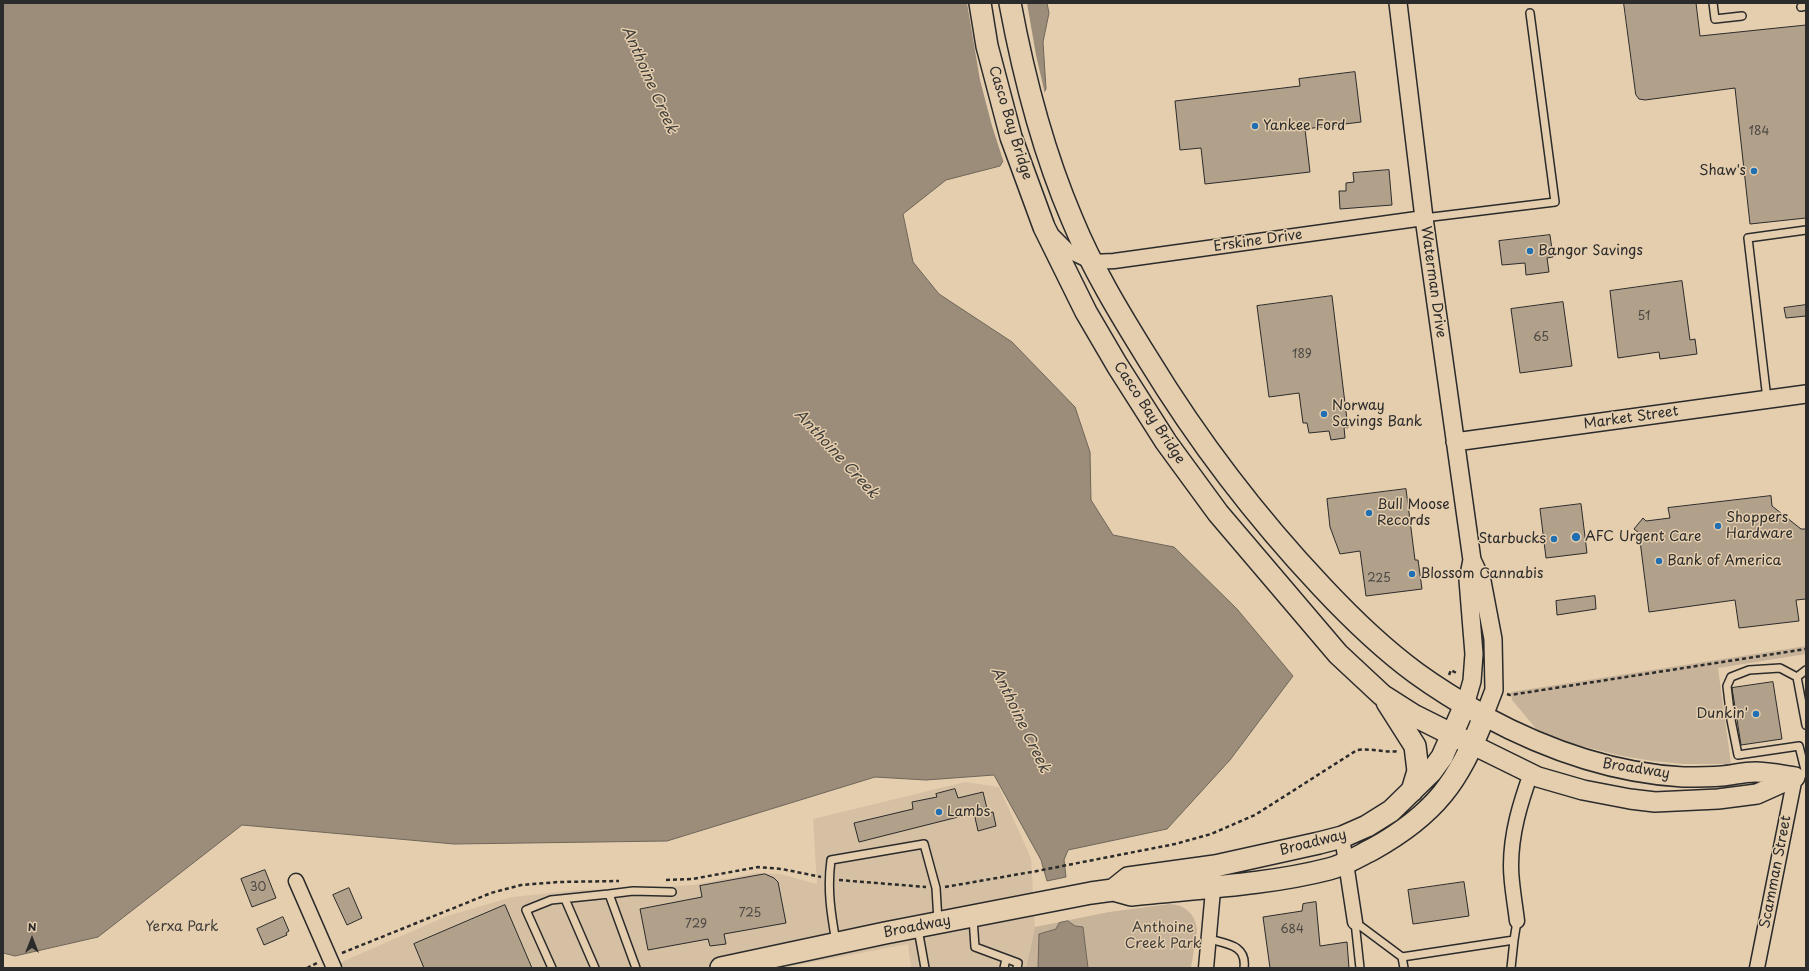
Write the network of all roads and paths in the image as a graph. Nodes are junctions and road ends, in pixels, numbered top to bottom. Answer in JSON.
{"nodes":[{"id":1,"x":980,"y":3,"type":"edge"},
{"id":2,"x":1010,"y":3,"type":"edge"},
{"id":3,"x":1398,"y":3,"type":"edge"},
{"id":4,"x":1713,"y":3,"type":"edge"},
{"id":5,"x":1530,"y":13,"type":"dead end"},
{"id":6,"x":1742,"y":16,"type":"dead end"},
{"id":7,"x":1424,"y":218,"type":"junction"},
{"id":8,"x":1044,"y":227,"type":"junction"},
{"id":9,"x":1806,"y":230,"type":"edge"},
{"id":10,"x":1092,"y":262,"type":"junction"},
{"id":11,"x":1806,"y":394,"type":"edge"},
{"id":12,"x":1767,"y":400,"type":"junction"},
{"id":13,"x":1455,"y":442,"type":"junction"},
{"id":14,"x":1472,"y":560,"type":"junction"},
{"id":15,"x":1806,"y":649,"type":"edge"},
{"id":16,"x":1806,"y":670,"type":"edge"},
{"id":17,"x":1797,"y":677,"type":"junction"},
{"id":18,"x":1382,"y":695,"type":"junction"},
{"id":19,"x":1508,"y":695,"type":"dead end"},
{"id":20,"x":1465,"y":705,"type":"junction"},
{"id":21,"x":1484,"y":716,"type":"junction"},
{"id":22,"x":1806,"y":725,"type":"edge"},
{"id":23,"x":1452,"y":735,"type":"junction"},
{"id":24,"x":1473,"y":745,"type":"junction"},
{"id":25,"x":1401,"y":751,"type":"dead end"},
{"id":26,"x":1738,"y":755,"type":"junction"},
{"id":27,"x":1531,"y":773,"type":"junction"},
{"id":28,"x":1740,"y":774,"type":"junction"},
{"id":29,"x":1802,"y":775,"type":"edge"},
{"id":30,"x":1412,"y":791,"type":"junction"},
{"id":31,"x":1342,"y":837,"type":"junction"},
{"id":32,"x":1346,"y":863,"type":"junction"},
{"id":33,"x":1214,"y":876,"type":"junction"},
{"id":34,"x":843,"y":880,"type":"dead end"},
{"id":35,"x":296,"y":881,"type":"dead end"},
{"id":36,"x":926,"y":887,"type":"dead end"},
{"id":37,"x":942,"y":888,"type":"dead end"},
{"id":38,"x":672,"y":892,"type":"dead end"},
{"id":39,"x":609,"y":894,"type":"junction"},
{"id":40,"x":565,"y":899,"type":"junction"},
{"id":41,"x":973,"y":916,"type":"junction"},
{"id":42,"x":1517,"y":921,"type":"joint"},
{"id":43,"x":1355,"y":922,"type":"junction"},
{"id":44,"x":938,"y":923,"type":"junction"},
{"id":45,"x":917,"y":927,"type":"junction"},
{"id":46,"x":1209,"y":940,"type":"junction"},
{"id":47,"x":1514,"y":940,"type":"junction"},
{"id":48,"x":836,"y":943,"type":"junction"},
{"id":49,"x":1402,"y":957,"type":"junction"},
{"id":50,"x":1006,"y":959,"type":"junction"},
{"id":51,"x":334,"y":968,"type":"edge"},
{"id":52,"x":552,"y":968,"type":"edge"},
{"id":53,"x":595,"y":968,"type":"edge"},
{"id":54,"x":636,"y":968,"type":"edge"},
{"id":55,"x":721,"y":968,"type":"edge"},
{"id":56,"x":925,"y":968,"type":"edge"},
{"id":57,"x":1004,"y":968,"type":"edge"},
{"id":58,"x":1017,"y":968,"type":"edge"},
{"id":59,"x":1206,"y":968,"type":"edge"},
{"id":60,"x":1244,"y":968,"type":"edge"},
{"id":61,"x":1360,"y":968,"type":"edge"},
{"id":62,"x":1404,"y":968,"type":"edge"},
{"id":63,"x":1511,"y":968,"type":"edge"},
{"id":64,"x":1757,"y":968,"type":"edge"}],
"edges":[{"from":1,"to":8,"type":"main road","name":"Casco Bay Bridge"},
{"from":2,"to":10,"type":"main road","name":"Casco Bay Bridge"},
{"from":3,"to":7,"type":"street","name":"Waterman Drive"},
{"from":4,"to":6,"type":"lane"},
{"from":5,"to":7,"type":"lane"},
{"from":7,"to":10,"type":"street","name":"Erskine Drive"},
{"from":7,"to":13,"type":"street","name":"Waterman Drive"},
{"from":8,"to":10,"type":"street"},
{"from":8,"to":18,"type":"main road","name":"Casco Bay Bridge"},
{"from":9,"to":12,"type":"lane"},
{"from":10,"to":20,"type":"main road","name":"Casco Bay Bridge"},
{"from":11,"to":12,"type":"street","name":"Market Street"},
{"from":12,"to":13,"type":"street","name":"Market Street"},
{"from":13,"to":14,"type":"street","name":"Waterman Drive"},
{"from":14,"to":20,"type":"street","name":"Waterman Drive"},
{"from":14,"to":21,"type":"street","name":"Waterman Drive"},
{"from":15,"to":19,"type":"path"},
{"from":16,"to":17,"type":"lane"},
{"from":17,"to":22,"type":"lane"},
{"from":17,"to":26,"type":"lane"},
{"from":18,"to":23,"type":"main road","name":"Casco Bay Bridge"},
{"from":18,"to":30,"type":"main road"},
{"from":20,"to":21,"type":"main road","name":"Broadway"},
{"from":20,"to":23,"type":"main road","name":"Waterman Drive"},
{"from":21,"to":24,"type":"main road","name":"Waterman Drive"},
{"from":21,"to":28,"type":"main road","name":"Broadway"},
{"from":23,"to":24,"type":"main road","name":"Broadway"},
{"from":23,"to":30,"type":"main road","name":"Broadway"},
{"from":24,"to":27,"type":"main road","name":"Broadway"},
{"from":24,"to":32,"type":"main road","name":"Broadway"},
{"from":25,"to":37,"type":"path"},
{"from":26,"to":28,"type":"lane"},
{"from":26,"to":29,"type":"lane"},
{"from":27,"to":29,"type":"main road","name":"Broadway"},
{"from":27,"to":42,"type":"street"},
{"from":28,"to":29,"type":"main road","name":"Broadway"},
{"from":29,"to":64,"type":"street","name":"Scamman Street"},
{"from":30,"to":31,"type":"main road","name":"Broadway"},
{"from":31,"to":32,"type":"street"},
{"from":31,"to":33,"type":"main road","name":"Broadway"},
{"from":32,"to":33,"type":"main road","name":"Broadway"},
{"from":32,"to":43,"type":"street"},
{"from":33,"to":41,"type":"main road","name":"Broadway"},
{"from":33,"to":46,"type":"street"},
{"from":34,"to":36,"type":"path"},
{"from":35,"to":51,"type":"street"},
{"from":38,"to":39,"type":"lane"},
{"from":39,"to":40,"type":"lane"},
{"from":39,"to":54,"type":"lane"},
{"from":40,"to":52,"type":"lane"},
{"from":40,"to":53,"type":"lane"},
{"from":41,"to":44,"type":"main road","name":"Broadway"},
{"from":41,"to":50,"type":"lane"},
{"from":42,"to":47,"type":"lane"},
{"from":43,"to":49,"type":"lane"},
{"from":43,"to":61,"type":"lane"},
{"from":44,"to":45,"type":"main road","name":"Broadway"},
{"from":44,"to":48,"type":"lane"},
{"from":45,"to":48,"type":"main road","name":"Broadway"},
{"from":45,"to":56,"type":"lane"},
{"from":46,"to":59,"type":"street"},
{"from":46,"to":60,"type":"lane"},
{"from":47,"to":49,"type":"lane"},
{"from":47,"to":63,"type":"lane"},
{"from":48,"to":55,"type":"main road","name":"Broadway"},
{"from":49,"to":62,"type":"lane"},
{"from":50,"to":57,"type":"lane"},
{"from":50,"to":58,"type":"lane"}]}
